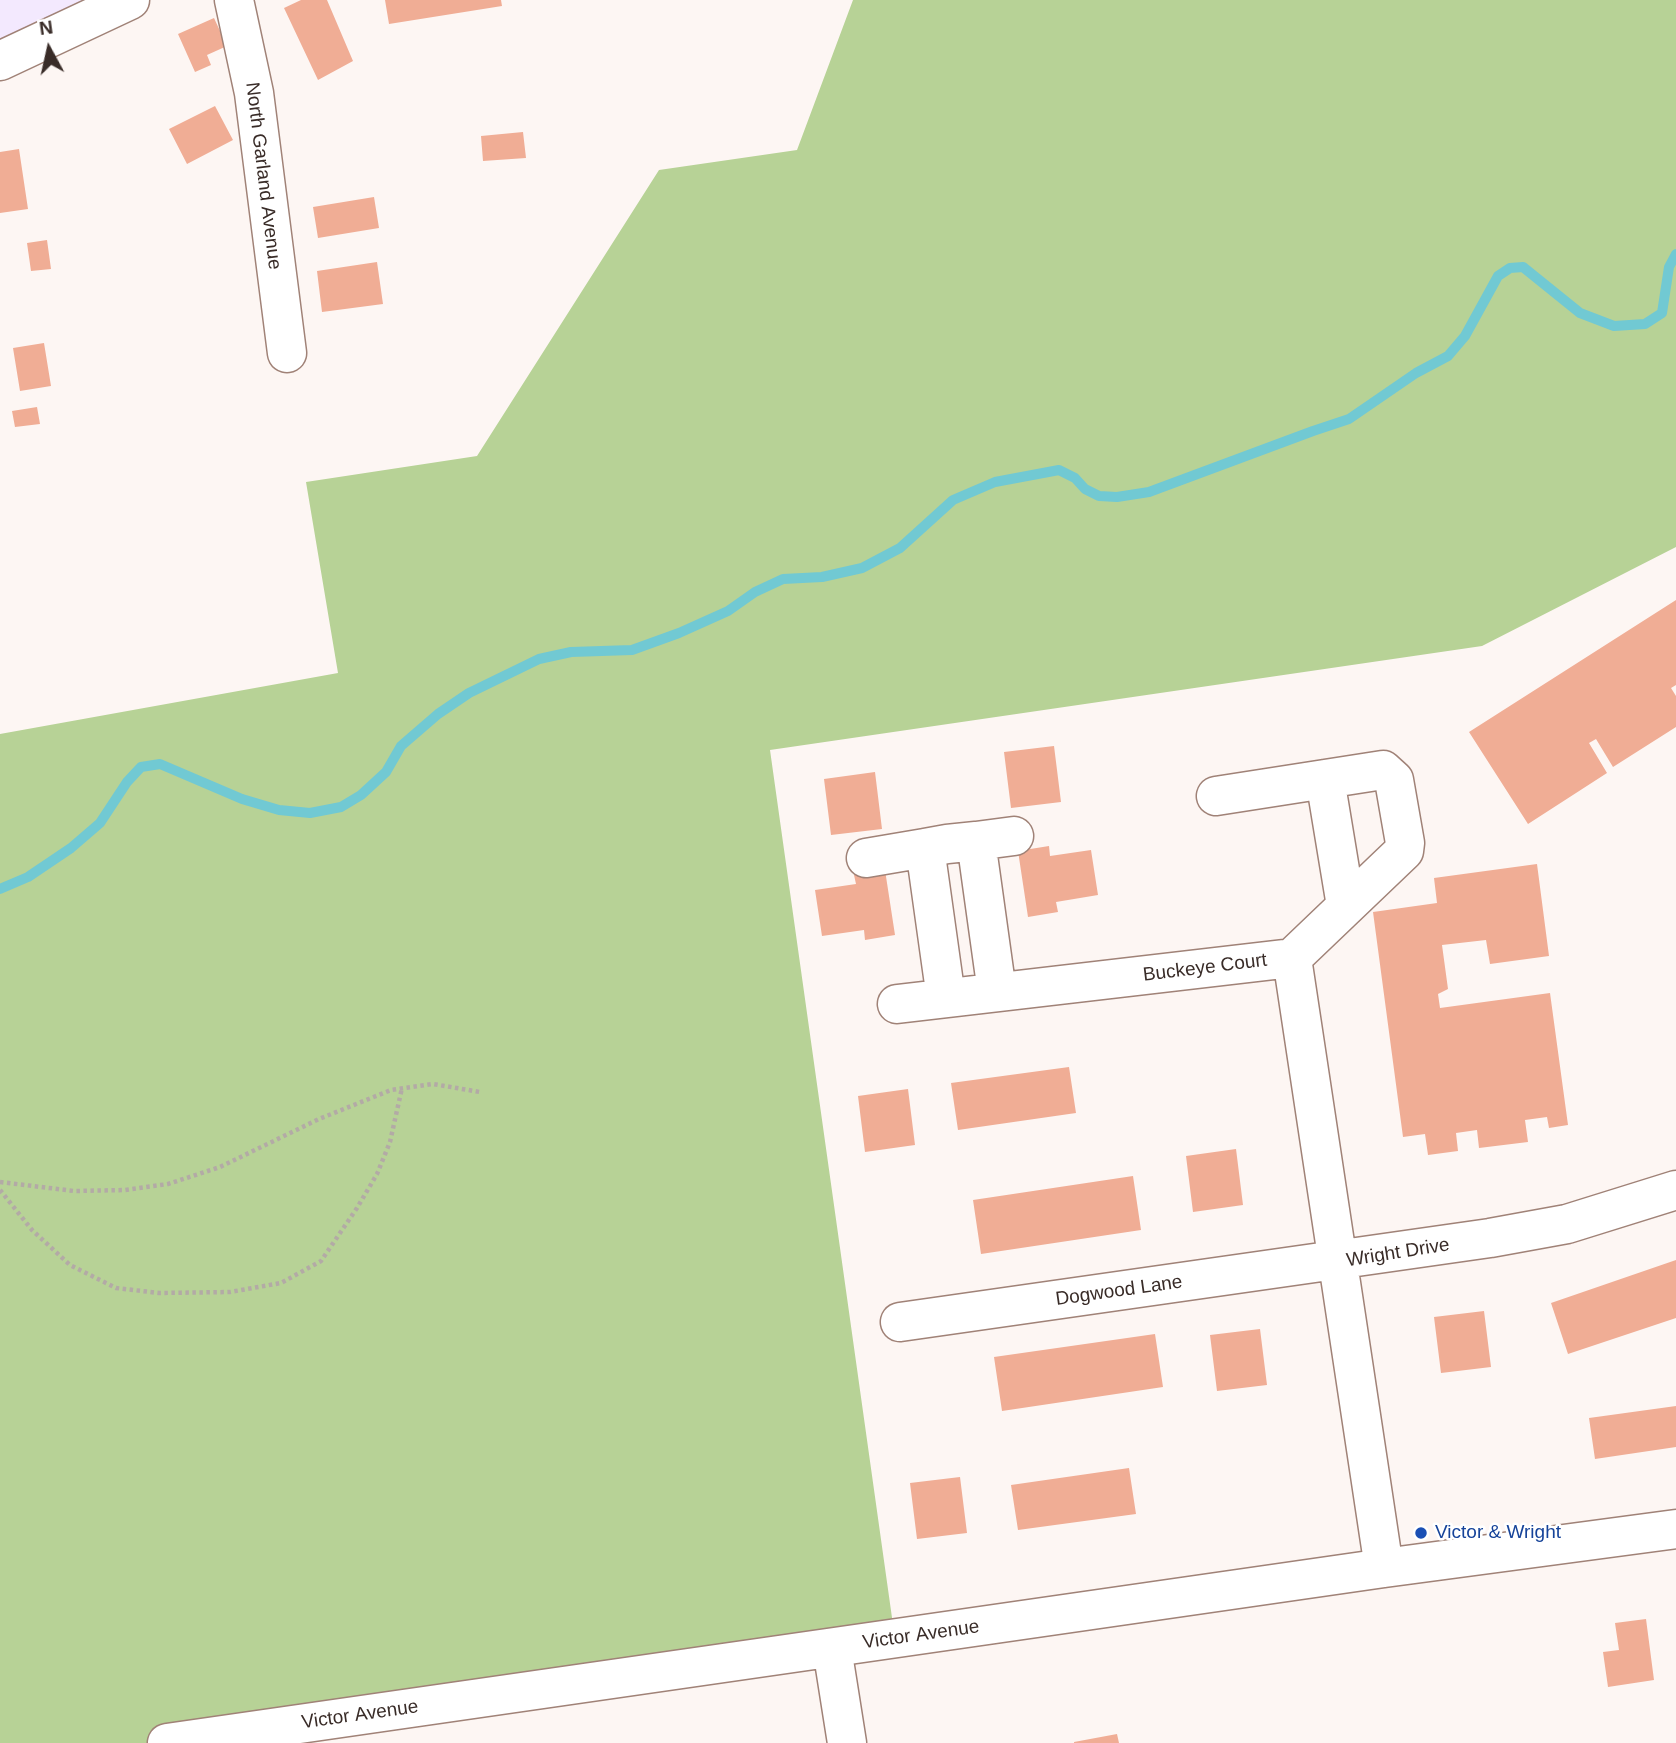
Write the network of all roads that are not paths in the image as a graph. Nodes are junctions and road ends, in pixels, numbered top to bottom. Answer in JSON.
{"nodes":[{"id":1,"x":130,"y":0,"type":"edge"},
{"id":2,"x":234,"y":0,"type":"edge"},
{"id":3,"x":0,"y":61,"type":"edge"},
{"id":4,"x":287,"y":353,"type":"dead end"},
{"id":5,"x":1325,"y":779,"type":"junction"},
{"id":6,"x":1216,"y":796,"type":"dead end"},
{"id":7,"x":1014,"y":836,"type":"dead end"},
{"id":8,"x":976,"y":842,"type":"junction"},
{"id":9,"x":925,"y":848,"type":"junction"},
{"id":10,"x":866,"y":858,"type":"dead end"},
{"id":11,"x":1346,"y":906,"type":"junction"},
{"id":12,"x":1292,"y":958,"type":"junction"},
{"id":13,"x":997,"y":992,"type":"junction"},
{"id":14,"x":946,"y":998,"type":"junction"},
{"id":15,"x":897,"y":1004,"type":"dead end"},
{"id":16,"x":1676,"y":1191,"type":"edge"},
{"id":17,"x":1338,"y":1260,"type":"junction"},
{"id":18,"x":900,"y":1322,"type":"dead end"},
{"id":19,"x":1676,"y":1529,"type":"edge"},
{"id":20,"x":1384,"y":1568,"type":"junction"},
{"id":21,"x":832,"y":1648,"type":"junction"},
{"id":22,"x":167,"y":1743,"type":"edge"},
{"id":23,"x":847,"y":1743,"type":"edge"}],
"edges":[{"from":1,"to":3,"type":"street"},
{"from":2,"to":4,"type":"street","name":"North Garland Avenue"},
{"from":5,"to":6,"type":"street"},
{"from":5,"to":11,"type":"street"},
{"from":5,"to":11,"type":"street"},
{"from":7,"to":8,"type":"street"},
{"from":8,"to":9,"type":"street"},
{"from":8,"to":13,"type":"street"},
{"from":9,"to":10,"type":"street"},
{"from":9,"to":14,"type":"street"},
{"from":11,"to":12,"type":"street"},
{"from":12,"to":13,"type":"street","name":"Buckeye Court"},
{"from":12,"to":17,"type":"street","name":"Buckeye Court"},
{"from":13,"to":14,"type":"street","name":"Buckeye Court"},
{"from":14,"to":15,"type":"street","name":"Buckeye Court"},
{"from":16,"to":17,"type":"street","name":"Wright Drive"},
{"from":17,"to":18,"type":"street","name":"Dogwood Lane"},
{"from":17,"to":20,"type":"street","name":"Wright Drive"},
{"from":19,"to":20,"type":"street","name":"Victor Avenue"},
{"from":20,"to":21,"type":"street","name":"Victor Avenue"},
{"from":21,"to":22,"type":"street","name":"Victor Avenue"},
{"from":21,"to":23,"type":"street"}]}
